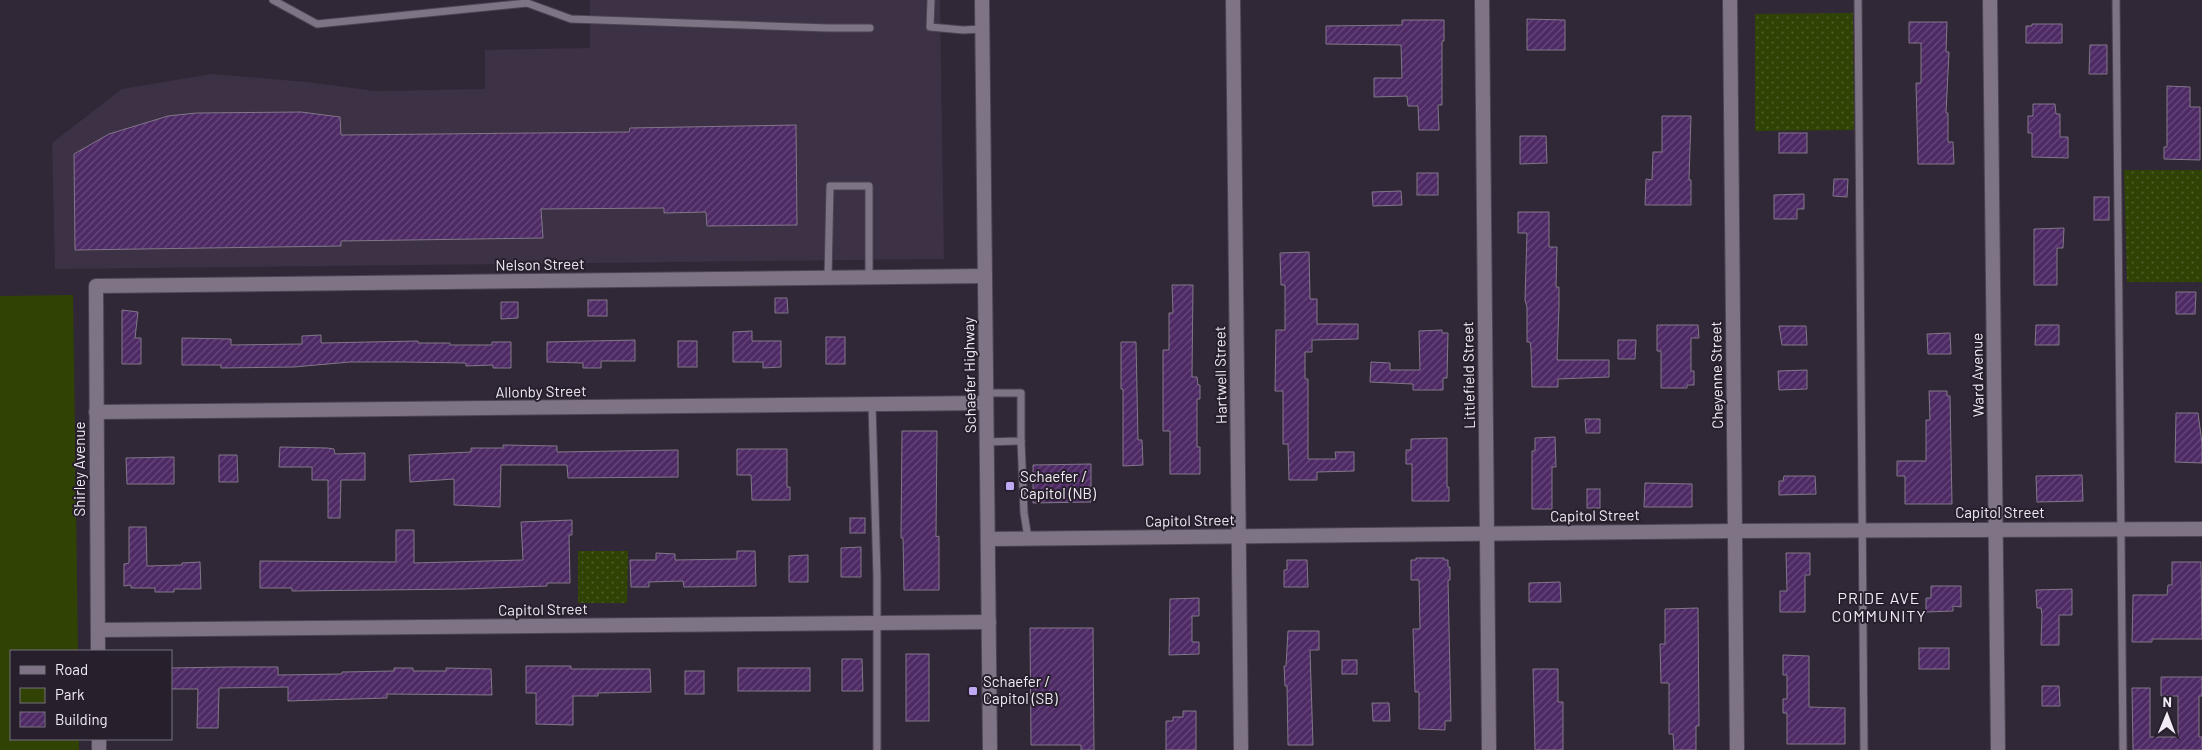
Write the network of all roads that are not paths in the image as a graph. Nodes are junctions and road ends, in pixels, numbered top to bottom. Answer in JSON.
{"nodes":[{"id":1,"x":273,"y":0,"type":"edge"},
{"id":2,"x":930,"y":0,"type":"edge"},
{"id":3,"x":982,"y":0,"type":"edge"},
{"id":4,"x":1234,"y":0,"type":"edge"},
{"id":5,"x":1482,"y":0,"type":"edge"},
{"id":6,"x":1730,"y":0,"type":"edge"},
{"id":7,"x":1858,"y":0,"type":"edge"},
{"id":8,"x":1990,"y":0,"type":"edge"},
{"id":9,"x":2116,"y":0,"type":"edge"},
{"id":10,"x":527,"y":2,"type":"edge"},
{"id":11,"x":870,"y":28,"type":"dead end"},
{"id":12,"x":982,"y":29,"type":"junction"},
{"id":13,"x":985,"y":276,"type":"junction"},
{"id":14,"x":869,"y":277,"type":"junction"},
{"id":15,"x":828,"y":278,"type":"junction"},
{"id":16,"x":96,"y":286,"type":"joint"},
{"id":17,"x":986,"y":398,"type":"junction"},
{"id":18,"x":872,"y":404,"type":"junction"},
{"id":19,"x":96,"y":412,"type":"junction"},
{"id":20,"x":1021,"y":441,"type":"junction"},
{"id":21,"x":987,"y":442,"type":"junction"},
{"id":22,"x":1996,"y":529,"type":"junction"},
{"id":23,"x":2119,"y":529,"type":"junction"},
{"id":24,"x":2202,"y":529,"type":"edge"},
{"id":25,"x":1863,"y":530,"type":"junction"},
{"id":26,"x":1735,"y":531,"type":"junction"},
{"id":27,"x":1487,"y":534,"type":"junction"},
{"id":28,"x":1239,"y":536,"type":"junction"},
{"id":29,"x":1028,"y":538,"type":"junction"},
{"id":30,"x":988,"y":539,"type":"junction"},
{"id":31,"x":989,"y":622,"type":"junction"},
{"id":32,"x":876,"y":623,"type":"junction"},
{"id":33,"x":98,"y":630,"type":"junction"},
{"id":34,"x":98,"y":650,"type":"edge"},
{"id":35,"x":876,"y":750,"type":"edge"},
{"id":36,"x":990,"y":750,"type":"edge"},
{"id":37,"x":1241,"y":750,"type":"edge"},
{"id":38,"x":1489,"y":750,"type":"edge"},
{"id":39,"x":1737,"y":750,"type":"edge"},
{"id":40,"x":1864,"y":750,"type":"edge"},
{"id":41,"x":1998,"y":750,"type":"edge"},
{"id":42,"x":2123,"y":750,"type":"edge"}],
"edges":[{"from":1,"to":10,"type":"lane"},
{"from":2,"to":12,"type":"lane"},
{"from":3,"to":12,"type":"street","name":"Schaefer Highway"},
{"from":4,"to":28,"type":"street","name":"Hartwell Street"},
{"from":5,"to":27,"type":"street","name":"Littlefield Street"},
{"from":6,"to":26,"type":"street","name":"Cheyenne Street"},
{"from":7,"to":25,"type":"lane"},
{"from":8,"to":22,"type":"street","name":"Ward Avenue"},
{"from":9,"to":23,"type":"lane"},
{"from":10,"to":11,"type":"lane"},
{"from":12,"to":13,"type":"street","name":"Schaefer Highway"},
{"from":13,"to":14,"type":"street","name":"Nelson Street"},
{"from":13,"to":17,"type":"street","name":"Schaefer Highway"},
{"from":14,"to":15,"type":"street","name":"Nelson Street"},
{"from":14,"to":15,"type":"lane"},
{"from":15,"to":16,"type":"street","name":"Nelson Street"},
{"from":16,"to":19,"type":"street","name":"Shirley Avenue"},
{"from":17,"to":18,"type":"street","name":"Allonby Street"},
{"from":17,"to":20,"type":"lane"},
{"from":17,"to":21,"type":"street","name":"Schaefer Highway"},
{"from":18,"to":19,"type":"street","name":"Allonby Street"},
{"from":18,"to":32,"type":"lane"},
{"from":19,"to":33,"type":"street","name":"Shirley Avenue"},
{"from":20,"to":21,"type":"lane"},
{"from":20,"to":29,"type":"lane"},
{"from":21,"to":30,"type":"street","name":"Schaefer Highway"},
{"from":22,"to":23,"type":"street","name":"Capitol Street"},
{"from":22,"to":25,"type":"street","name":"Capitol Street"},
{"from":22,"to":41,"type":"street","name":"Ward Avenue"},
{"from":23,"to":24,"type":"street","name":"Capitol Street"},
{"from":23,"to":42,"type":"lane"},
{"from":25,"to":26,"type":"street","name":"Capitol Street"},
{"from":25,"to":40,"type":"lane"},
{"from":26,"to":27,"type":"street","name":"Capitol Street"},
{"from":26,"to":39,"type":"street","name":"Cheyenne Street"},
{"from":27,"to":28,"type":"street","name":"Capitol Street"},
{"from":27,"to":38,"type":"street","name":"Littlefield Street"},
{"from":28,"to":29,"type":"street","name":"Capitol Street"},
{"from":28,"to":37,"type":"street","name":"Hartwell Street"},
{"from":29,"to":30,"type":"street","name":"Capitol Street"},
{"from":30,"to":31,"type":"street","name":"Schaefer Highway"},
{"from":31,"to":32,"type":"street","name":"Capitol Street"},
{"from":31,"to":36,"type":"street","name":"Schaefer Highway"},
{"from":32,"to":33,"type":"street","name":"Capitol Street"},
{"from":32,"to":35,"type":"lane"},
{"from":33,"to":34,"type":"street","name":"Shirley Avenue"}]}
